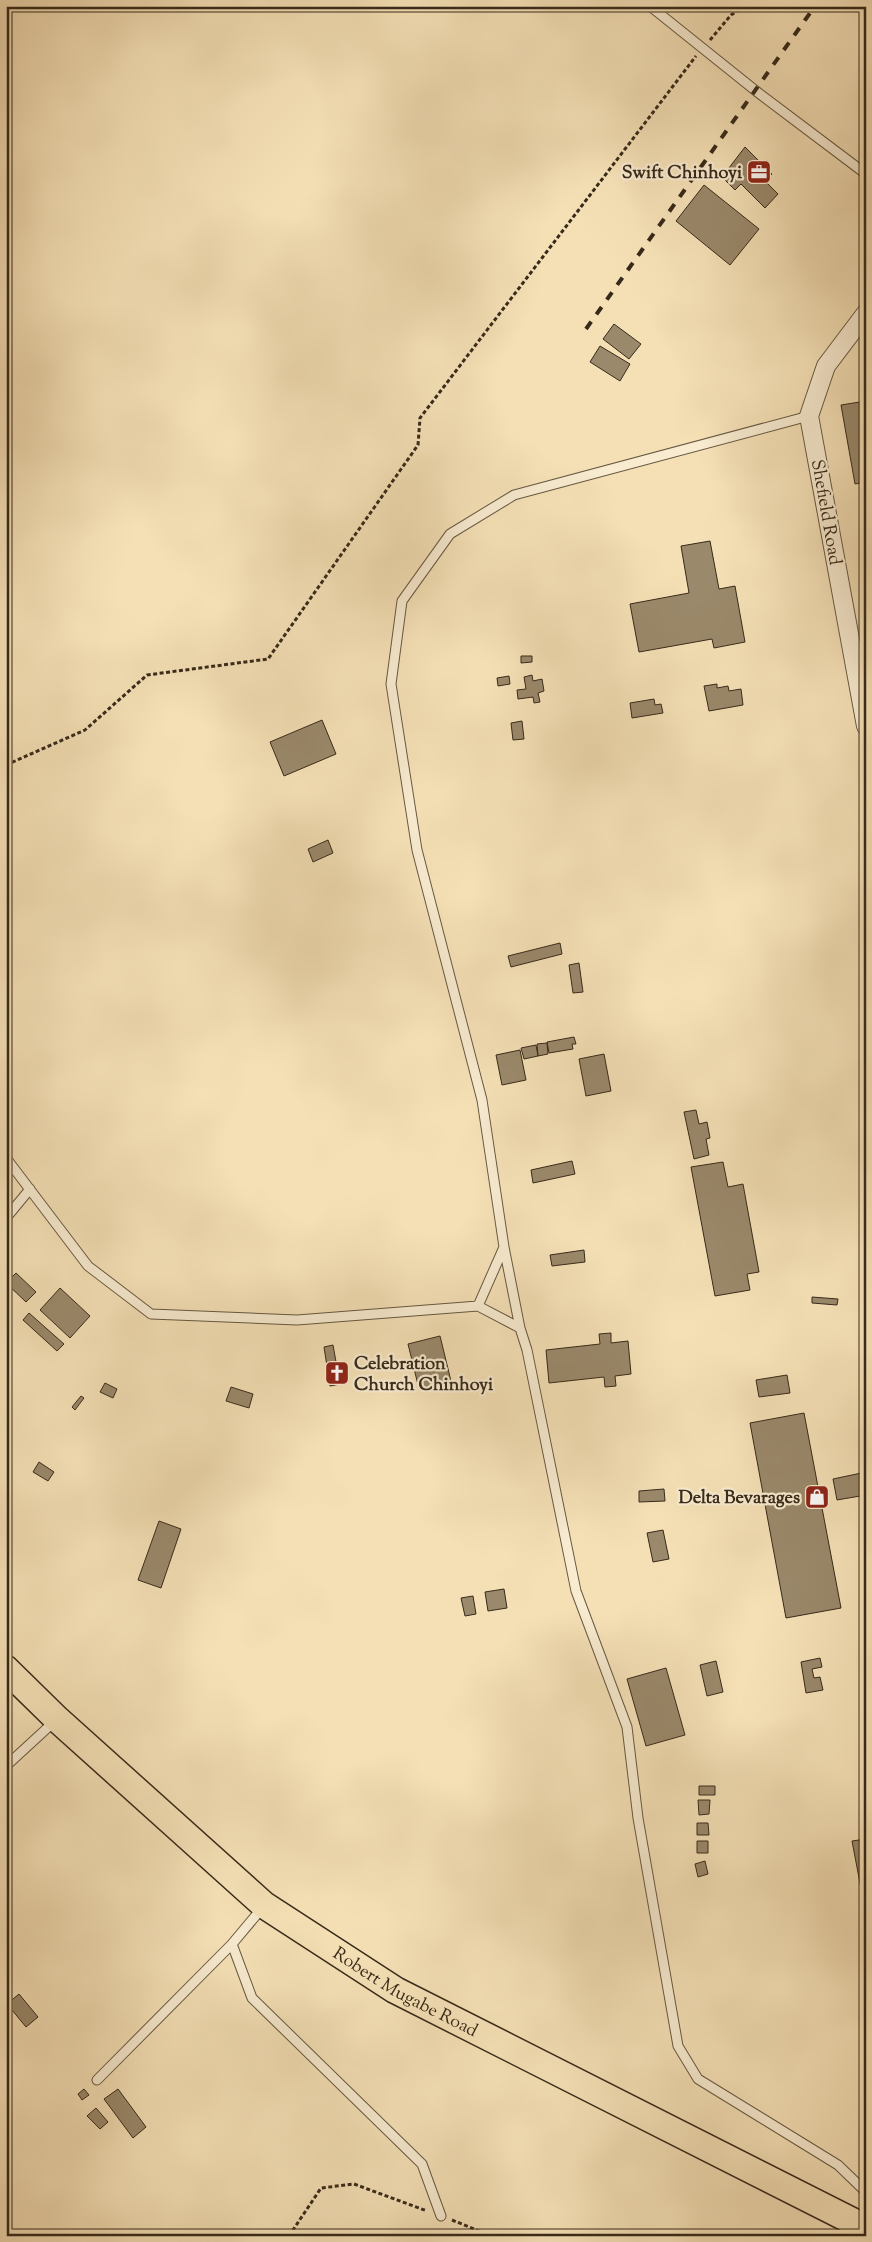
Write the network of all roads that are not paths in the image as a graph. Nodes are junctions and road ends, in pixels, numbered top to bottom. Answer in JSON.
{"nodes":[{"id":1,"x":650,"y":6,"type":"edge"},
{"id":2,"x":866,"y":174,"type":"edge"},
{"id":3,"x":866,"y":313,"type":"edge"},
{"id":4,"x":809,"y":416,"type":"junction"},
{"id":5,"x":866,"y":726,"type":"edge"},
{"id":6,"x":6,"y":1158,"type":"edge"},
{"id":7,"x":30,"y":1189,"type":"junction"},
{"id":8,"x":6,"y":1218,"type":"edge"},
{"id":9,"x":504,"y":1247,"type":"junction"},
{"id":10,"x":478,"y":1306,"type":"junction"},
{"id":11,"x":520,"y":1328,"type":"junction"},
{"id":12,"x":6,"y":1669,"type":"edge"},
{"id":13,"x":57,"y":1719,"type":"junction"},
{"id":14,"x":6,"y":1766,"type":"edge"},
{"id":15,"x":264,"y":1905,"type":"junction"},
{"id":16,"x":232,"y":1944,"type":"junction"},
{"id":17,"x":97,"y":2080,"type":"dead end"},
{"id":18,"x":866,"y":2192,"type":"edge"},
{"id":19,"x":442,"y":2216,"type":"road end"},
{"id":20,"x":866,"y":2228,"type":"edge"}],
"edges":[{"from":1,"to":2,"type":"lane"},
{"from":3,"to":4,"type":"street","name":"Shefield Road"},
{"from":4,"to":5,"type":"street","name":"Shefield Road"},
{"from":4,"to":9,"type":"lane"},
{"from":6,"to":7,"type":"lane"},
{"from":7,"to":8,"type":"lane"},
{"from":7,"to":10,"type":"lane"},
{"from":9,"to":10,"type":"lane"},
{"from":9,"to":11,"type":"lane"},
{"from":10,"to":11,"type":"lane"},
{"from":11,"to":18,"type":"lane"},
{"from":12,"to":13,"type":"main road","name":"Robert Mugabe Road"},
{"from":13,"to":14,"type":"lane"},
{"from":13,"to":15,"type":"main road","name":"Robert Mugabe Road"},
{"from":15,"to":16,"type":"lane"},
{"from":15,"to":20,"type":"main road","name":"Robert Mugabe Road"},
{"from":16,"to":17,"type":"lane"},
{"from":16,"to":19,"type":"lane"}]}
